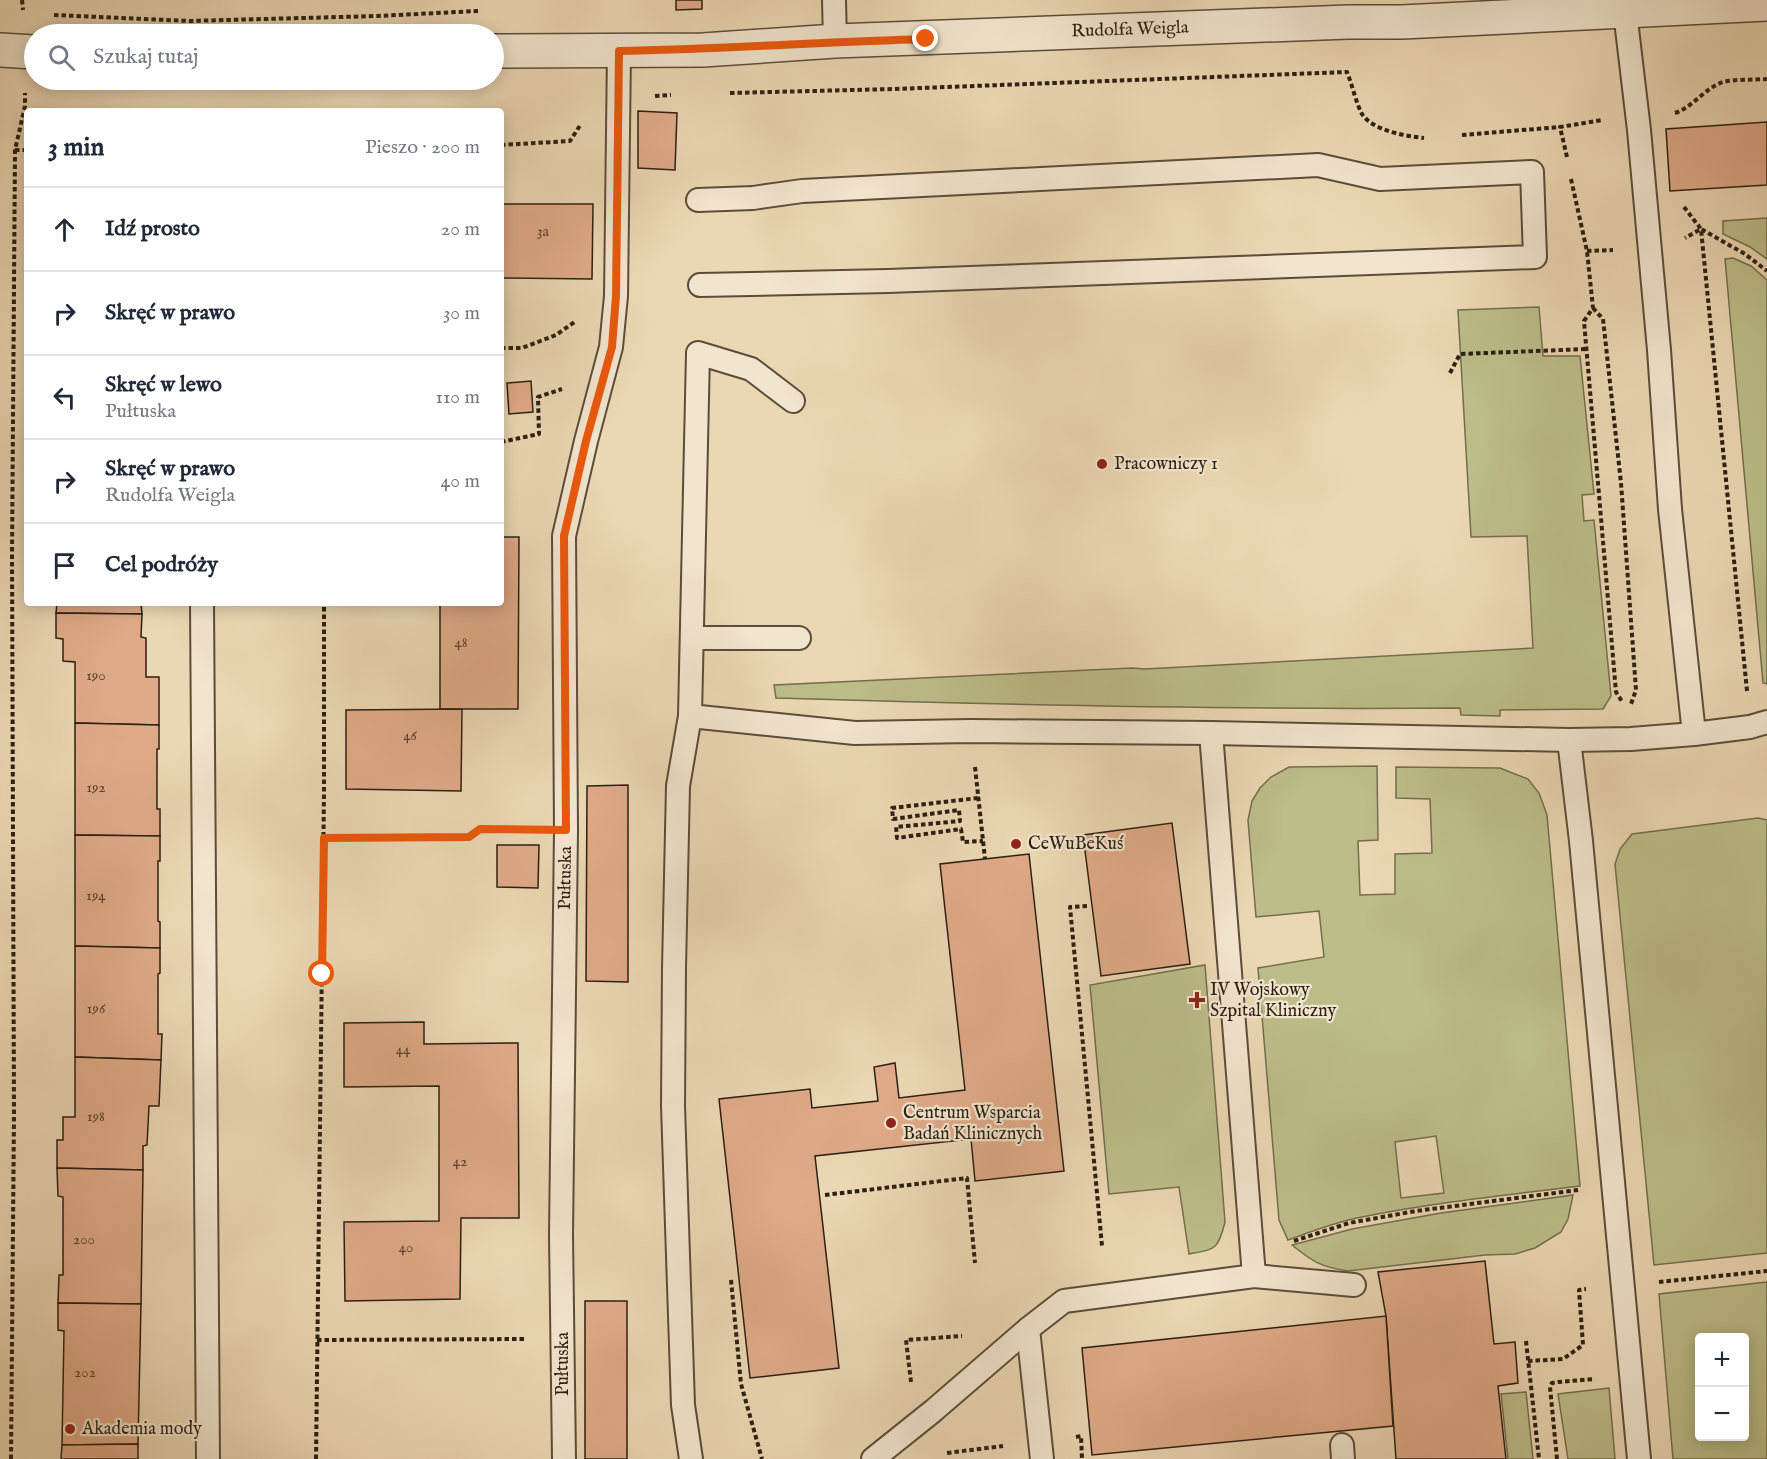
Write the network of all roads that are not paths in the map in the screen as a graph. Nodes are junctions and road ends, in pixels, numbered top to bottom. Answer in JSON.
{"nodes":[{"id":1,"x":834,"y":0,"type":"edge"},
{"id":2,"x":1767,"y":4,"type":"edge"},
{"id":3,"x":1625,"y":12,"type":"junction"},
{"id":4,"x":835,"y":41,"type":"junction"},
{"id":5,"x":0,"y":50,"type":"edge"},
{"id":6,"x":24,"y":51,"type":"edge"},
{"id":7,"x":504,"y":51,"type":"edge"},
{"id":8,"x":619,"y":51,"type":"junction"},
{"id":9,"x":698,"y":200,"type":"dead end"},
{"id":10,"x":700,"y":285,"type":"dead end"},
{"id":11,"x":793,"y":401,"type":"dead end"},
{"id":12,"x":202,"y":606,"type":"edge"},
{"id":13,"x":692,"y":638,"type":"junction"},
{"id":14,"x":799,"y":638,"type":"dead end"},
{"id":15,"x":690,"y":716,"type":"junction"},
{"id":16,"x":1767,"y":722,"type":"edge"},
{"id":17,"x":1211,"y":733,"type":"junction"},
{"id":18,"x":1694,"y":734,"type":"junction"},
{"id":19,"x":1569,"y":740,"type":"junction"},
{"id":20,"x":1254,"y":1276,"type":"junction"},
{"id":21,"x":1354,"y":1285,"type":"dead end"},
{"id":22,"x":1028,"y":1329,"type":"junction"},
{"id":23,"x":208,"y":1459,"type":"edge"},
{"id":24,"x":564,"y":1459,"type":"edge"},
{"id":25,"x":691,"y":1459,"type":"edge"},
{"id":26,"x":873,"y":1459,"type":"edge"},
{"id":27,"x":1042,"y":1459,"type":"edge"},
{"id":28,"x":1639,"y":1459,"type":"edge"}],
"edges":[{"from":1,"to":4,"type":"lane"},
{"from":2,"to":3,"type":"street","name":"Rudolfa Weigla"},
{"from":3,"to":4,"type":"street","name":"Rudolfa Weigla"},
{"from":3,"to":18,"type":"lane"},
{"from":4,"to":8,"type":"street","name":"Rudolfa Weigla"},
{"from":5,"to":6,"type":"street"},
{"from":7,"to":8,"type":"street","name":"Rudolfa Weigla"},
{"from":8,"to":24,"type":"lane","name":"Pułtuska"},
{"from":9,"to":10,"type":"lane"},
{"from":11,"to":13,"type":"lane"},
{"from":12,"to":23,"type":"lane"},
{"from":13,"to":14,"type":"lane"},
{"from":13,"to":15,"type":"lane"},
{"from":15,"to":17,"type":"lane"},
{"from":15,"to":25,"type":"lane"},
{"from":16,"to":18,"type":"lane"},
{"from":17,"to":19,"type":"lane"},
{"from":17,"to":20,"type":"lane"},
{"from":18,"to":19,"type":"lane"},
{"from":19,"to":28,"type":"lane"},
{"from":20,"to":21,"type":"lane"},
{"from":20,"to":22,"type":"lane"},
{"from":22,"to":26,"type":"lane"},
{"from":22,"to":27,"type":"lane"}]}
